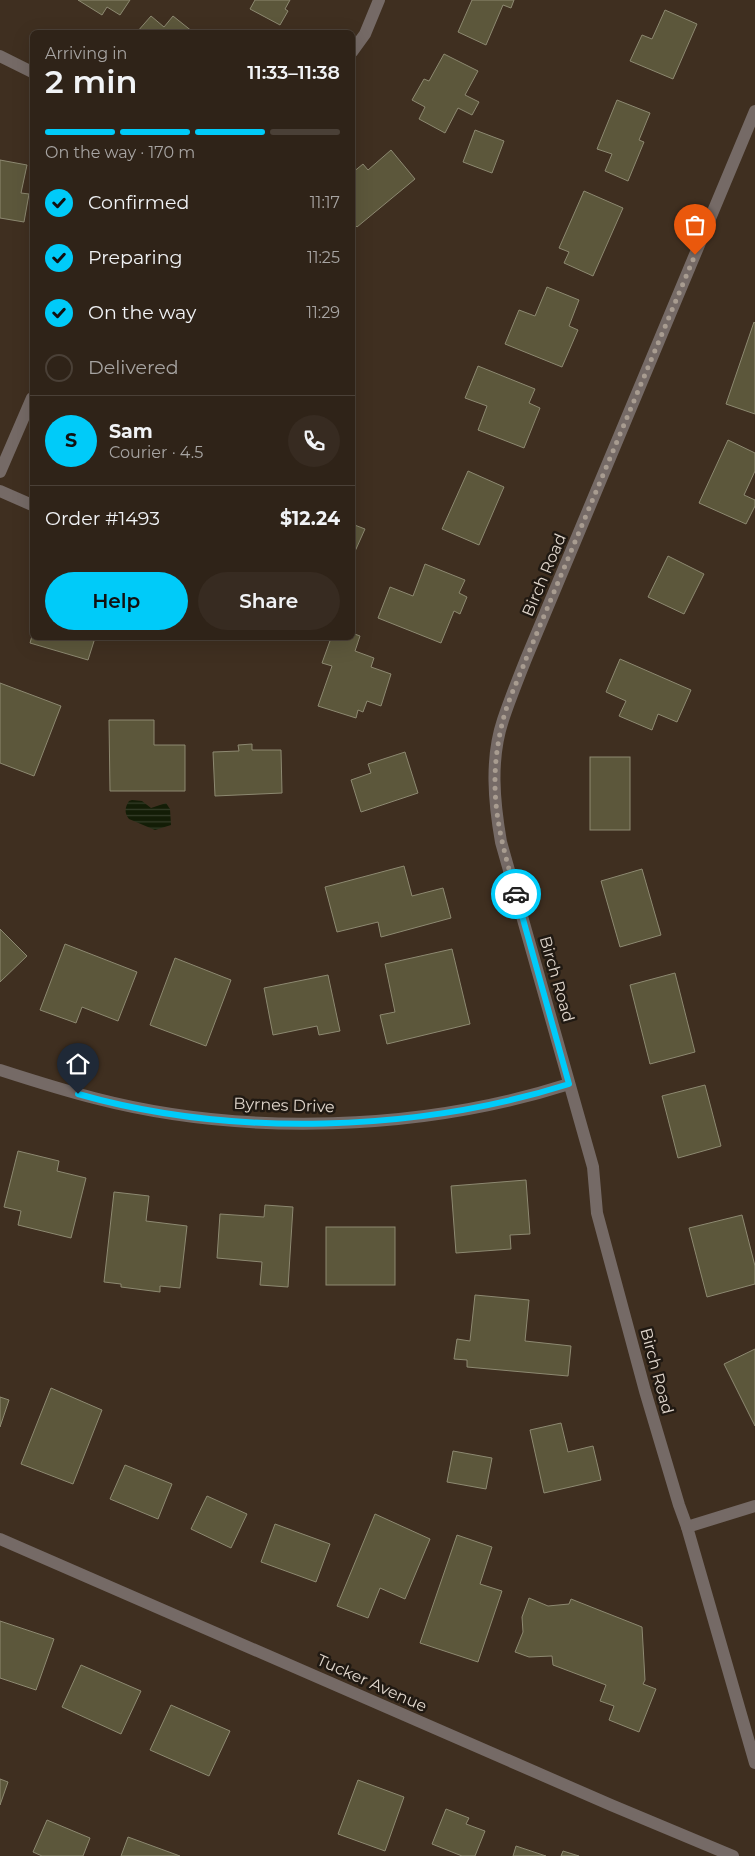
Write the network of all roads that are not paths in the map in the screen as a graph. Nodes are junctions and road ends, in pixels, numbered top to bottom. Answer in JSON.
{"nodes":[{"id":1,"x":379,"y":0,"type":"edge"},
{"id":2,"x":355,"y":48,"type":"edge"},
{"id":3,"x":0,"y":56,"type":"edge"},
{"id":4,"x":30,"y":71,"type":"edge"},
{"id":5,"x":755,"y":111,"type":"edge"},
{"id":6,"x":752,"y":128,"type":"edge"},
{"id":7,"x":30,"y":403,"type":"edge"},
{"id":8,"x":0,"y":472,"type":"edge"},
{"id":9,"x":0,"y":491,"type":"edge"},
{"id":10,"x":30,"y":504,"type":"edge"},
{"id":11,"x":0,"y":1070,"type":"edge"},
{"id":12,"x":569,"y":1084,"type":"junction"},
{"id":13,"x":755,"y":1506,"type":"edge"},
{"id":14,"x":688,"y":1527,"type":"junction"},
{"id":15,"x":0,"y":1539,"type":"edge"},
{"id":16,"x":755,"y":1763,"type":"edge"},
{"id":17,"x":732,"y":1856,"type":"edge"}],
"edges":[{"from":1,"to":2,"type":"street"},
{"from":3,"to":4,"type":"street"},
{"from":5,"to":6,"type":"street","name":"Birch Road"},
{"from":6,"to":12,"type":"street","name":"Birch Road"},
{"from":7,"to":8,"type":"street"},
{"from":9,"to":10,"type":"street"},
{"from":11,"to":12,"type":"street","name":"Byrnes Drive"},
{"from":12,"to":14,"type":"street","name":"Birch Road"},
{"from":13,"to":14,"type":"street"},
{"from":14,"to":16,"type":"street","name":"Birch Road"},
{"from":15,"to":17,"type":"street","name":"Tucker Avenue"}]}
